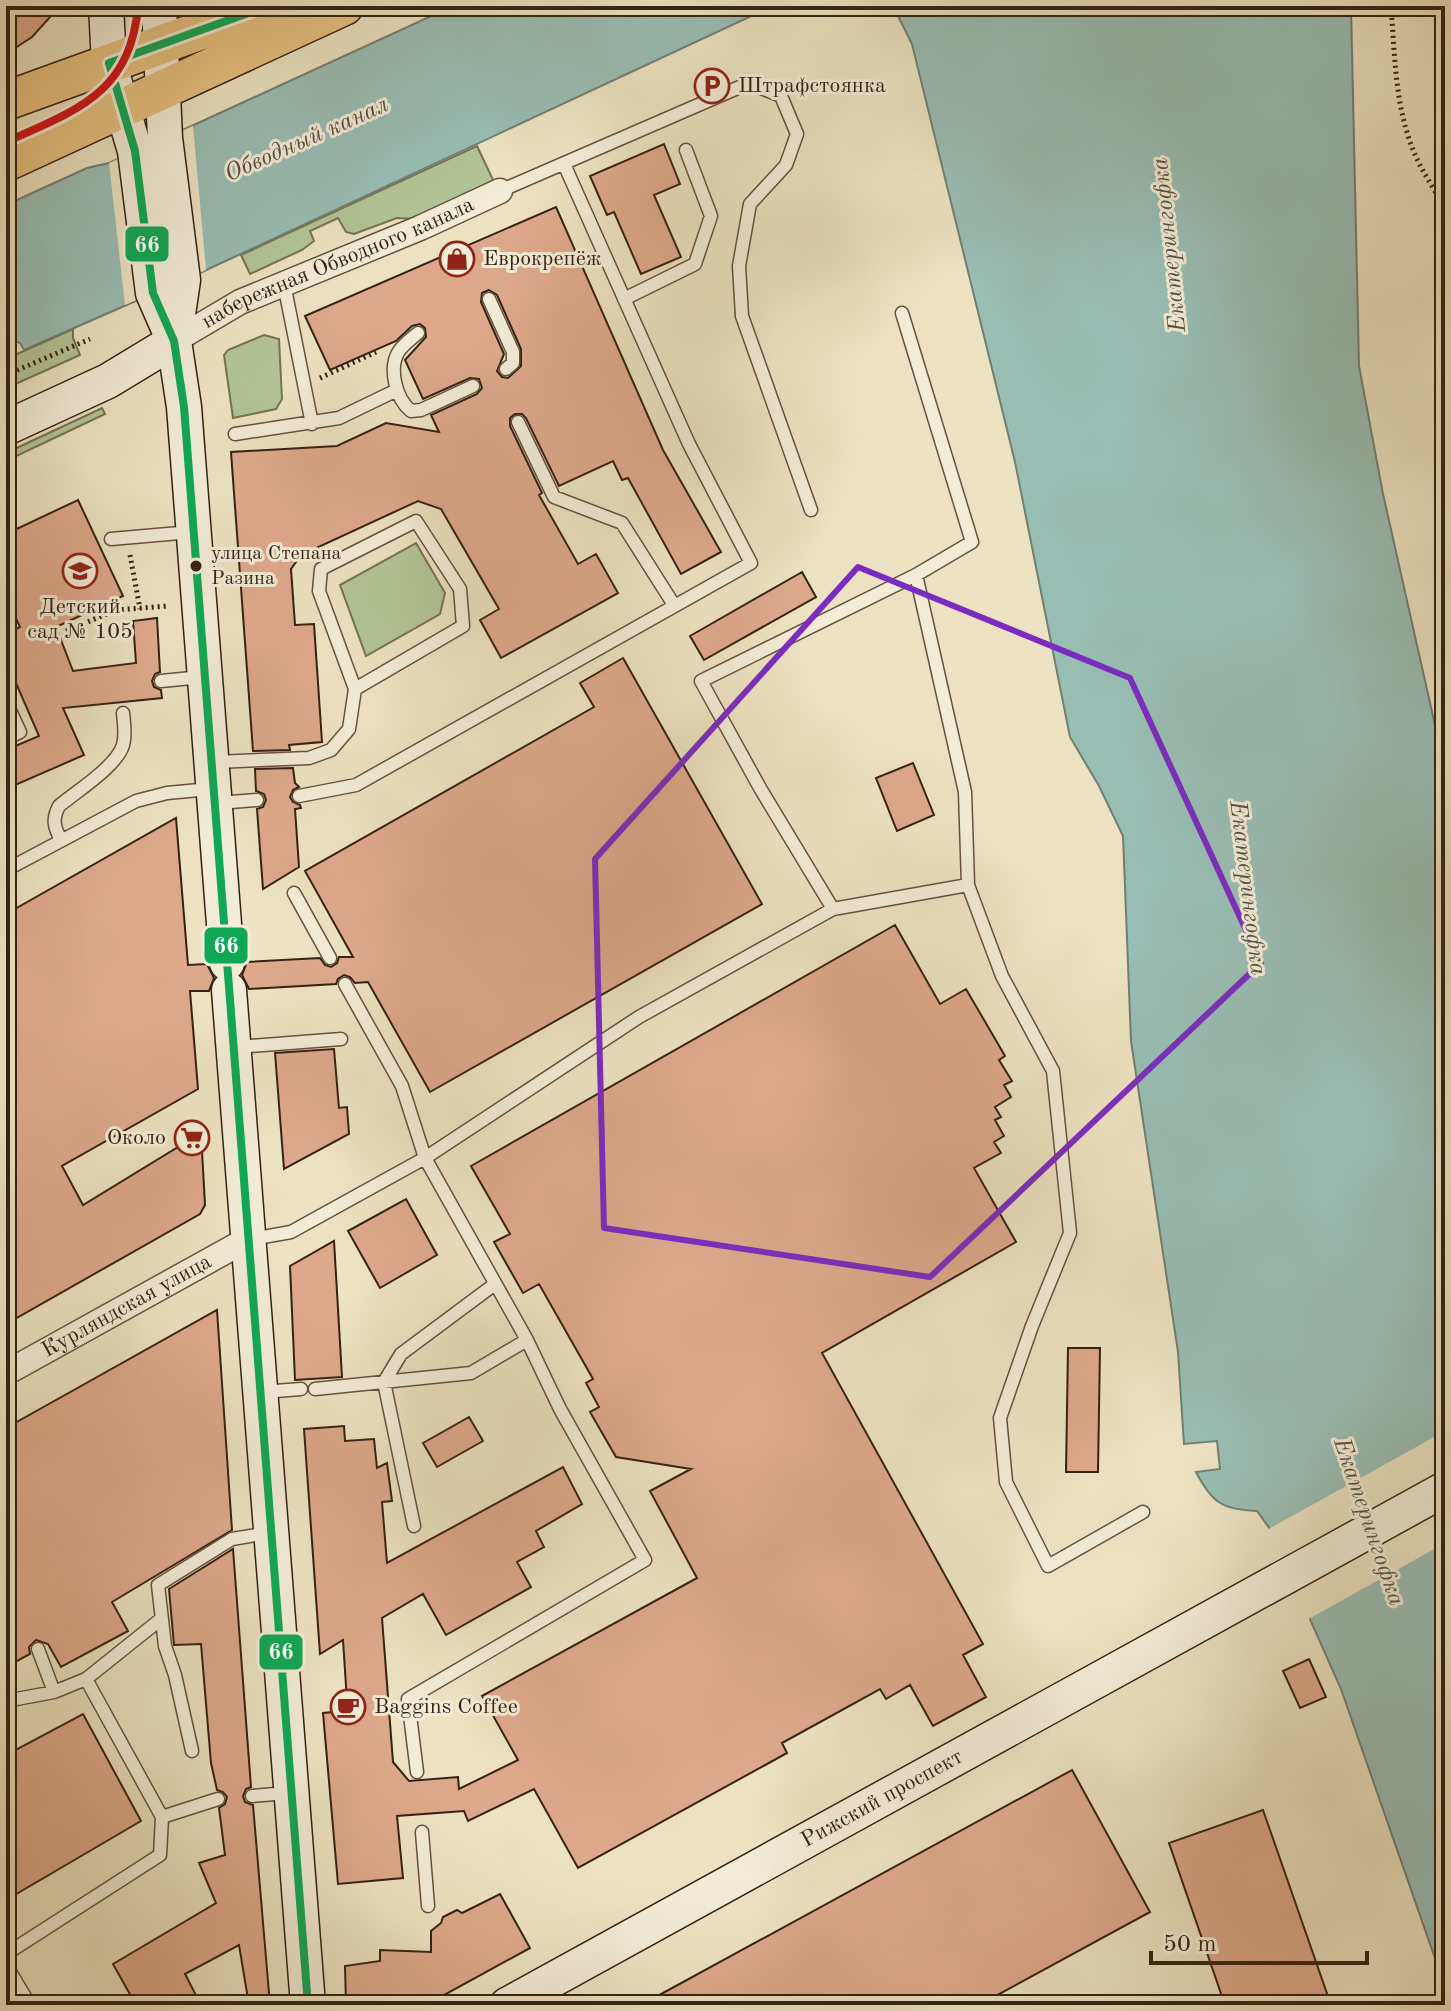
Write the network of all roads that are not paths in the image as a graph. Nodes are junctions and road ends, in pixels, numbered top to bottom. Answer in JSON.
{"nodes":[{"id":1,"x":106,"y":6,"type":"edge"},
{"id":2,"x":159,"y":6,"type":"edge"},
{"id":3,"x":268,"y":6,"type":"edge"},
{"id":4,"x":344,"y":6,"type":"edge"},
{"id":5,"x":162,"y":45,"type":"junction"},
{"id":6,"x":109,"y":63,"type":"junction"},
{"id":7,"x":164,"y":89,"type":"junction"},
{"id":8,"x":6,"y":101,"type":"edge"},
{"id":9,"x":123,"y":108,"type":"junction"},
{"id":10,"x":150,"y":144,"type":"junction"},
{"id":11,"x":686,"y":150,"type":"dead end"},
{"id":12,"x":6,"y":162,"type":"edge"},
{"id":13,"x":564,"y":164,"type":"junction"},
{"id":14,"x":500,"y":191,"type":"joint"},
{"id":15,"x":284,"y":284,"type":"junction"},
{"id":16,"x":489,"y":299,"type":"dead end"},
{"id":17,"x":624,"y":299,"type":"junction"},
{"id":18,"x":902,"y":313,"type":"dead end"},
{"id":19,"x":418,"y":333,"type":"dead end"},
{"id":20,"x":174,"y":341,"type":"junction"},
{"id":21,"x":506,"y":369,"type":"dead end"},
{"id":22,"x":473,"y":386,"type":"dead end"},
{"id":23,"x":397,"y":390,"type":"junction"},
{"id":24,"x":518,"y":422,"type":"dead end"},
{"id":25,"x":312,"y":424,"type":"junction"},
{"id":26,"x":6,"y":428,"type":"edge"},
{"id":27,"x":235,"y":434,"type":"dead end"},
{"id":28,"x":811,"y":510,"type":"dead end"},
{"id":29,"x":194,"y":532,"type":"junction"},
{"id":30,"x":111,"y":539,"type":"dead end"},
{"id":31,"x":916,"y":575,"type":"junction"},
{"id":32,"x":674,"y":605,"type":"junction"},
{"id":33,"x":205,"y":677,"type":"junction"},
{"id":34,"x":161,"y":681,"type":"dead end"},
{"id":35,"x":355,"y":689,"type":"junction"},
{"id":36,"x":6,"y":702,"type":"edge"},
{"id":37,"x":123,"y":713,"type":"dead end"},
{"id":38,"x":6,"y":739,"type":"edge"},
{"id":39,"x":213,"y":785,"type":"junction"},
{"id":40,"x":299,"y":796,"type":"dead end"},
{"id":41,"x":257,"y":800,"type":"dead end"},
{"id":42,"x":61,"y":840,"type":"junction"},
{"id":43,"x":6,"y":870,"type":"edge"},
{"id":44,"x":968,"y":885,"type":"junction"},
{"id":45,"x":294,"y":893,"type":"dead end"},
{"id":46,"x":833,"y":909,"type":"junction"},
{"id":47,"x":330,"y":958,"type":"dead end"},
{"id":48,"x":345,"y":984,"type":"dead end"},
{"id":49,"x":341,"y":1039,"type":"dead end"},
{"id":50,"x":233,"y":1047,"type":"junction"},
{"id":51,"x":425,"y":1158,"type":"junction"},
{"id":52,"x":248,"y":1239,"type":"junction"},
{"id":53,"x":495,"y":1284,"type":"junction"},
{"id":54,"x":527,"y":1340,"type":"junction"},
{"id":55,"x":6,"y":1373,"type":"edge"},
{"id":56,"x":384,"y":1382,"type":"junction"},
{"id":57,"x":301,"y":1389,"type":"dead end"},
{"id":58,"x":315,"y":1389,"type":"dead end"},
{"id":59,"x":260,"y":1392,"type":"junction"},
{"id":60,"x":1445,"y":1489,"type":"edge"},
{"id":61,"x":1143,"y":1512,"type":"dead end"},
{"id":62,"x":414,"y":1526,"type":"dead end"},
{"id":63,"x":271,"y":1533,"type":"junction"},
{"id":64,"x":161,"y":1619,"type":"junction"},
{"id":65,"x":38,"y":1649,"type":"dead end"},
{"id":66,"x":86,"y":1679,"type":"junction"},
{"id":67,"x":54,"y":1692,"type":"junction"},
{"id":68,"x":6,"y":1701,"type":"edge"},
{"id":69,"x":192,"y":1751,"type":"dead end"},
{"id":70,"x":417,"y":1772,"type":"dead end"},
{"id":71,"x":292,"y":1793,"type":"junction"},
{"id":72,"x":252,"y":1796,"type":"dead end"},
{"id":73,"x":218,"y":1799,"type":"dead end"},
{"id":74,"x":162,"y":1817,"type":"junction"},
{"id":75,"x":422,"y":1832,"type":"dead end"},
{"id":76,"x":428,"y":1906,"type":"dead end"},
{"id":77,"x":6,"y":1954,"type":"edge"},
{"id":78,"x":6,"y":1965,"type":"edge"},
{"id":79,"x":30,"y":2005,"type":"edge"},
{"id":80,"x":308,"y":2005,"type":"edge"},
{"id":81,"x":507,"y":2005,"type":"edge"}],
"edges":[{"from":1,"to":6,"type":"street"},
{"from":2,"to":5,"type":"street"},
{"from":3,"to":5,"type":"main road"},
{"from":4,"to":7,"type":"main road"},
{"from":5,"to":6,"type":"main road"},
{"from":5,"to":7,"type":"street"},
{"from":6,"to":8,"type":"main road"},
{"from":6,"to":9,"type":"street"},
{"from":7,"to":9,"type":"main road"},
{"from":7,"to":10,"type":"street"},
{"from":9,"to":10,"type":"street"},
{"from":9,"to":12,"type":"main road"},
{"from":10,"to":20,"type":"street"},
{"from":11,"to":17,"type":"lane"},
{"from":13,"to":14,"type":"lane"},
{"from":13,"to":17,"type":"lane"},
{"from":13,"to":28,"type":"lane"},
{"from":14,"to":15,"type":"street","name":"набережная Обводного канала"},
{"from":15,"to":20,"type":"street","name":"набережная Обводного канала"},
{"from":15,"to":25,"type":"lane"},
{"from":16,"to":21,"type":"lane"},
{"from":17,"to":32,"type":"lane"},
{"from":18,"to":31,"type":"lane"},
{"from":19,"to":23,"type":"lane"},
{"from":20,"to":26,"type":"street","name":"набережная Обводного канала"},
{"from":20,"to":29,"type":"street"},
{"from":22,"to":23,"type":"lane"},
{"from":23,"to":25,"type":"lane"},
{"from":24,"to":32,"type":"lane"},
{"from":25,"to":27,"type":"lane"},
{"from":29,"to":30,"type":"lane"},
{"from":29,"to":33,"type":"street"},
{"from":31,"to":44,"type":"lane"},
{"from":31,"to":46,"type":"lane"},
{"from":32,"to":40,"type":"lane"},
{"from":33,"to":34,"type":"lane"},
{"from":33,"to":39,"type":"street"},
{"from":35,"to":35,"type":"lane"},
{"from":35,"to":39,"type":"lane"},
{"from":36,"to":38,"type":"lane"},
{"from":37,"to":42,"type":"lane"},
{"from":39,"to":41,"type":"lane"},
{"from":39,"to":42,"type":"lane"},
{"from":39,"to":50,"type":"street"},
{"from":42,"to":43,"type":"lane"},
{"from":44,"to":46,"type":"lane"},
{"from":44,"to":61,"type":"lane"},
{"from":45,"to":47,"type":"lane"},
{"from":46,"to":51,"type":"lane"},
{"from":48,"to":51,"type":"lane"},
{"from":49,"to":50,"type":"lane"},
{"from":50,"to":52,"type":"street"},
{"from":51,"to":52,"type":"lane"},
{"from":51,"to":53,"type":"lane"},
{"from":52,"to":55,"type":"street","name":"Курляндская улица"},
{"from":52,"to":59,"type":"street"},
{"from":53,"to":54,"type":"lane"},
{"from":53,"to":56,"type":"lane"},
{"from":54,"to":56,"type":"lane"},
{"from":54,"to":70,"type":"lane"},
{"from":56,"to":58,"type":"lane"},
{"from":56,"to":62,"type":"lane"},
{"from":57,"to":59,"type":"lane"},
{"from":59,"to":63,"type":"street"},
{"from":60,"to":81,"type":"street","name":"Рижский проспект"},
{"from":63,"to":64,"type":"lane"},
{"from":63,"to":71,"type":"street"},
{"from":64,"to":66,"type":"lane"},
{"from":64,"to":69,"type":"lane"},
{"from":65,"to":67,"type":"lane"},
{"from":66,"to":67,"type":"lane"},
{"from":66,"to":74,"type":"lane"},
{"from":67,"to":68,"type":"lane"},
{"from":71,"to":72,"type":"lane"},
{"from":71,"to":80,"type":"street"},
{"from":73,"to":74,"type":"lane"},
{"from":74,"to":77,"type":"lane"},
{"from":75,"to":76,"type":"lane"},
{"from":78,"to":79,"type":"lane"}]}
